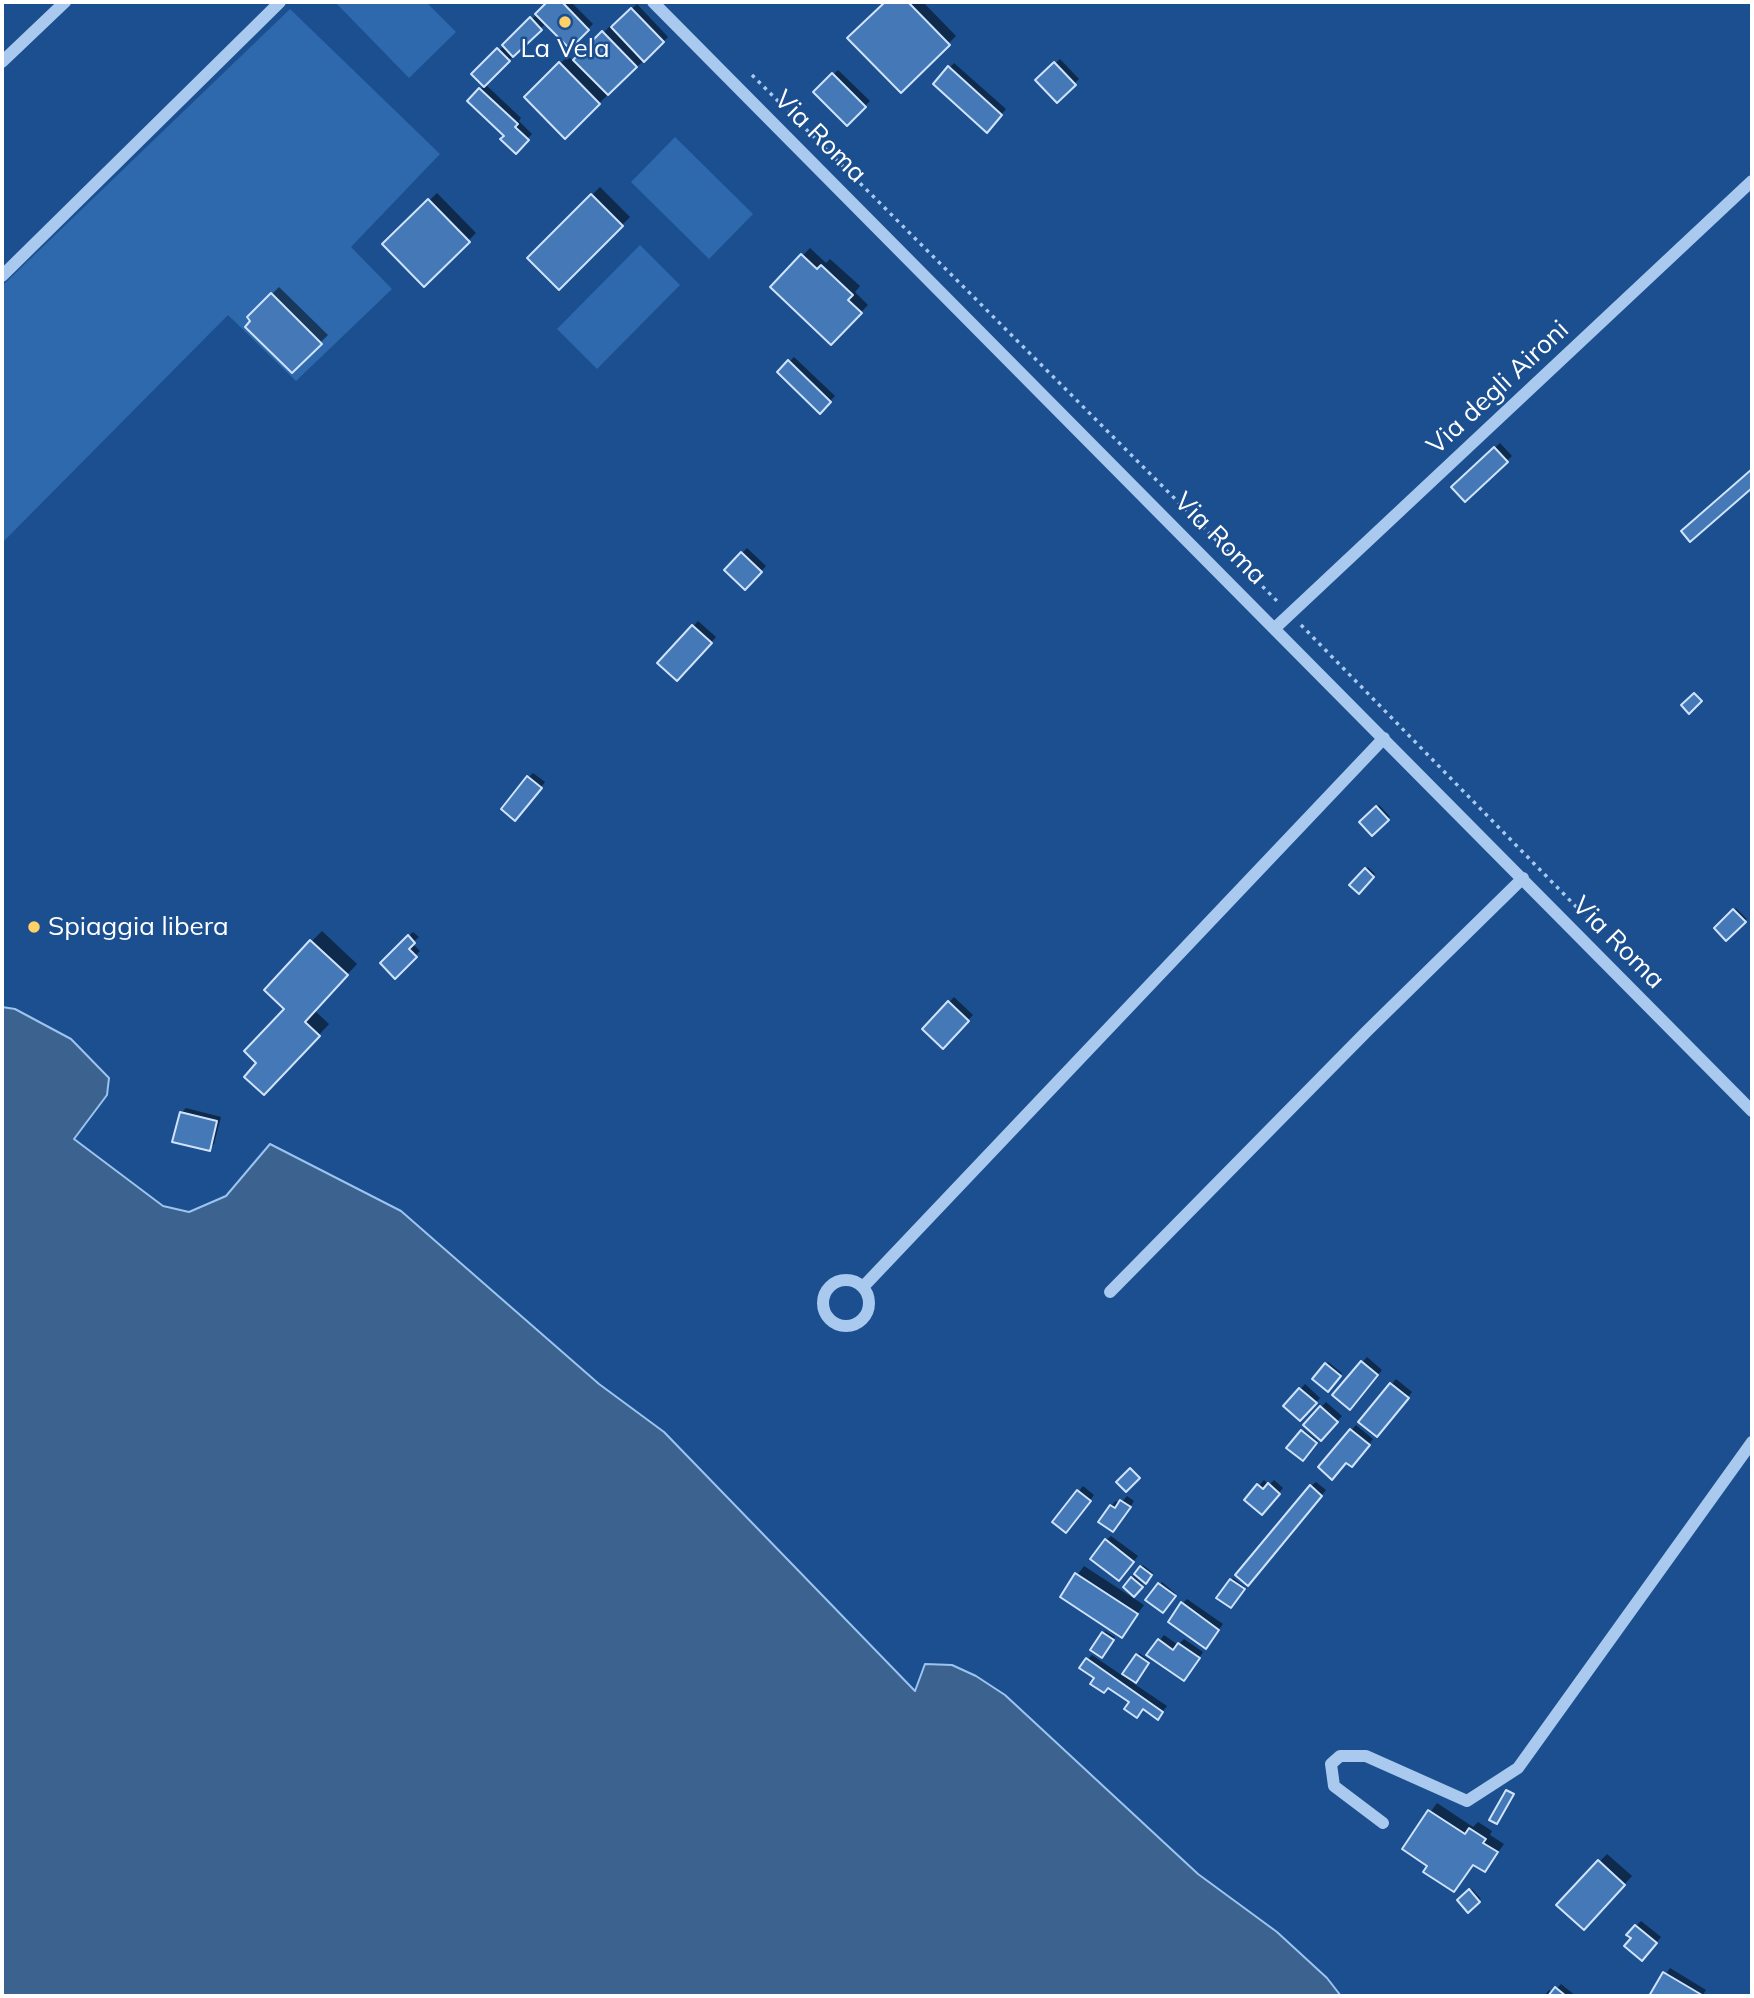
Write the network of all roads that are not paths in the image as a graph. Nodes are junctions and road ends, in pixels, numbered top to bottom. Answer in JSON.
{"nodes":[{"id":1,"x":65,"y":2,"type":"edge"},
{"id":2,"x":280,"y":2,"type":"edge"},
{"id":3,"x":653,"y":2,"type":"edge"},
{"id":4,"x":2,"y":62,"type":"edge"},
{"id":5,"x":1752,"y":181,"type":"edge"},
{"id":6,"x":2,"y":276,"type":"edge"},
{"id":7,"x":1275,"y":628,"type":"junction"},
{"id":8,"x":1384,"y":738,"type":"junction"},
{"id":9,"x":1523,"y":878,"type":"junction"},
{"id":10,"x":1752,"y":1111,"type":"edge"},
{"id":11,"x":863,"y":1287,"type":"dead end"},
{"id":12,"x":1110,"y":1292,"type":"dead end"},
{"id":13,"x":1752,"y":1442,"type":"edge"},
{"id":14,"x":1383,"y":1823,"type":"dead end"}],
"edges":[{"from":1,"to":4,"type":"street"},
{"from":2,"to":6,"type":"street"},
{"from":3,"to":7,"type":"street","name":"Via Roma"},
{"from":5,"to":7,"type":"street","name":"Via degli Aironi"},
{"from":7,"to":8,"type":"street","name":"Via Roma"},
{"from":8,"to":9,"type":"street","name":"Via Roma"},
{"from":8,"to":11,"type":"street"},
{"from":9,"to":10,"type":"street","name":"Via Roma"},
{"from":9,"to":12,"type":"street"},
{"from":13,"to":14,"type":"street"}]}
